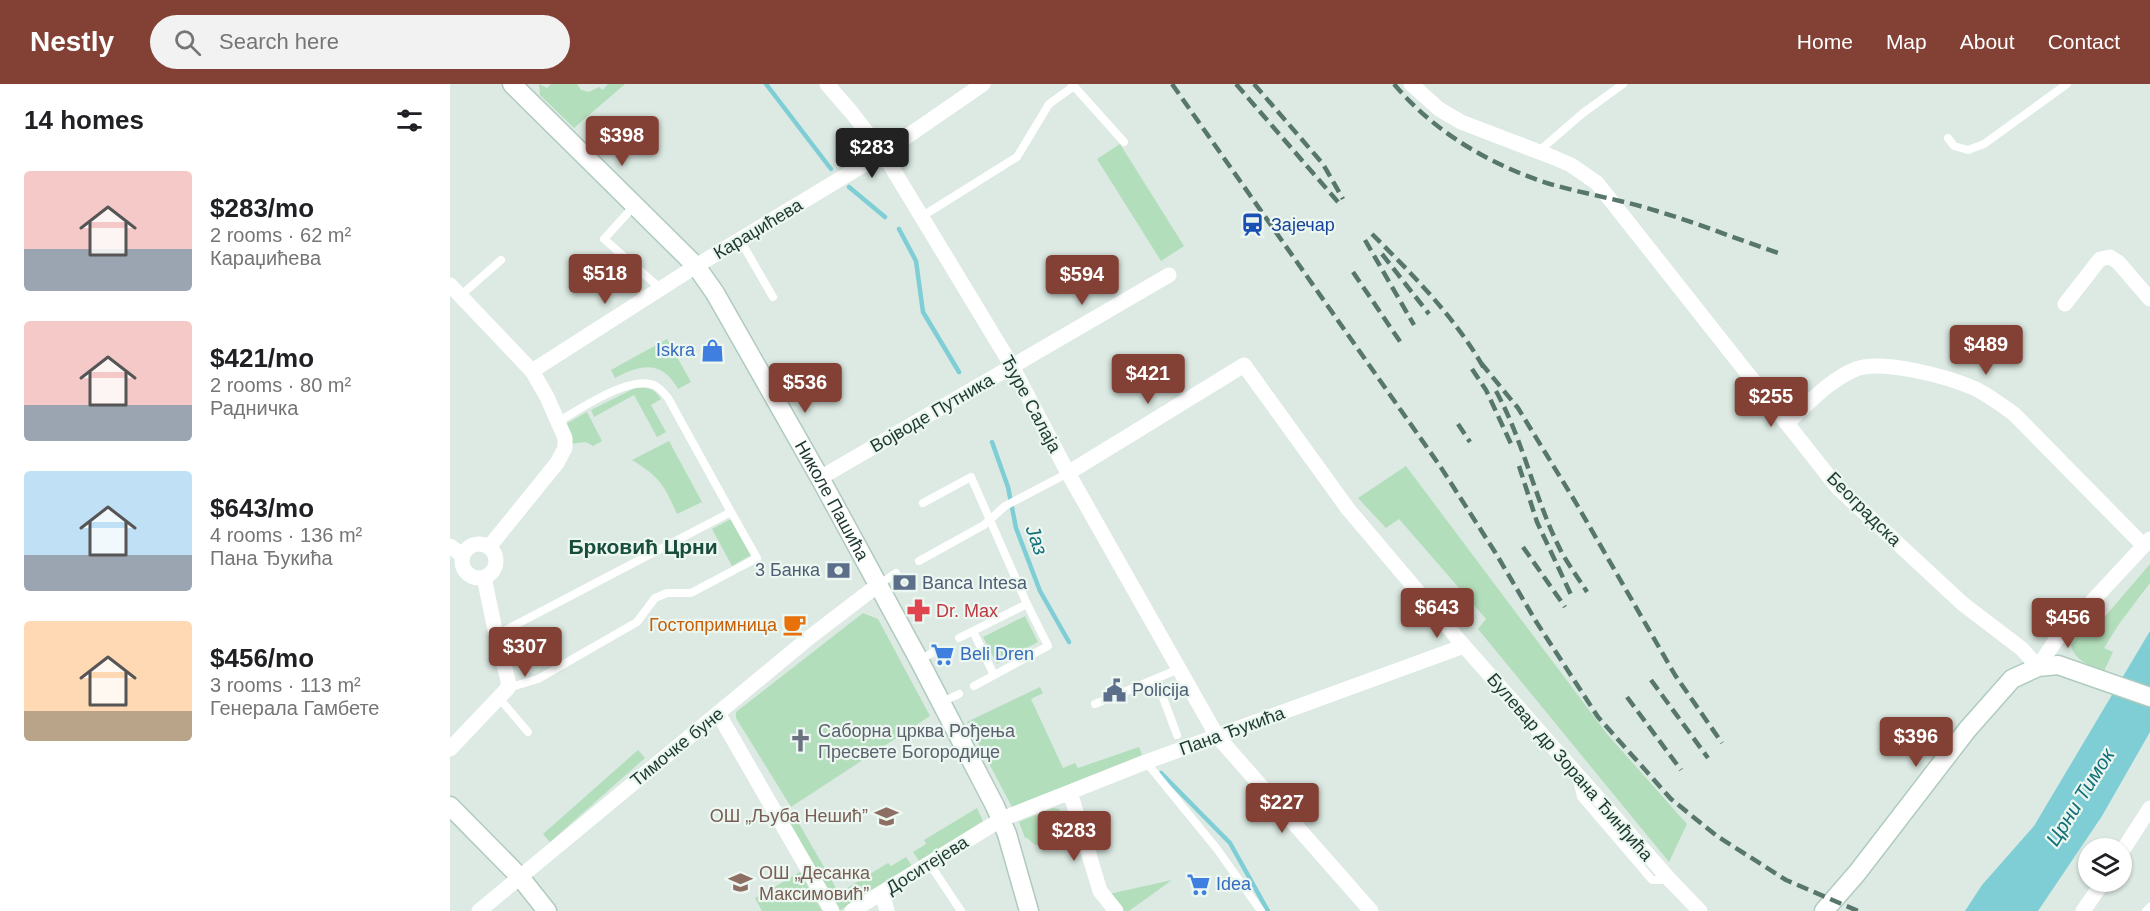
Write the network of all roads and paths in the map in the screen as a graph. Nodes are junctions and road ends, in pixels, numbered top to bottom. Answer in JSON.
{"nodes":[{"id":1,"x":827,"y":84,"type":"edge"},
{"id":2,"x":983,"y":84,"type":"edge"},
{"id":3,"x":1623,"y":84,"type":"edge"},
{"id":4,"x":2067,"y":84,"type":"edge"},
{"id":5,"x":1073,"y":85,"type":"edge"},
{"id":6,"x":1420,"y":87,"type":"edge"},
{"id":7,"x":520,"y":89,"type":"edge"},
{"id":8,"x":1948,"y":138,"type":"dead end"},
{"id":9,"x":1124,"y":142,"type":"dead end"},
{"id":10,"x":1539,"y":151,"type":"junction"},
{"id":11,"x":883,"y":153,"type":"junction"},
{"id":12,"x":635,"y":205,"type":"junction"},
{"id":13,"x":929,"y":212,"type":"dead end"},
{"id":14,"x":740,"y":240,"type":"junction"},
{"id":15,"x":501,"y":260,"type":"dead end"},
{"id":16,"x":696,"y":266,"type":"junction"},
{"id":17,"x":1169,"y":275,"type":"dead end"},
{"id":18,"x":661,"y":289,"type":"junction"},
{"id":19,"x":455,"y":291,"type":"edge"},
{"id":20,"x":773,"y":297,"type":"dead end"},
{"id":21,"x":2150,"y":299,"type":"edge"},
{"id":22,"x":2065,"y":304,"type":"dead end"},
{"id":23,"x":1012,"y":366,"type":"junction"},
{"id":24,"x":532,"y":371,"type":"junction"},
{"id":25,"x":559,"y":422,"type":"junction"},
{"id":26,"x":1787,"y":423,"type":"junction"},
{"id":27,"x":1068,"y":472,"type":"junction"},
{"id":28,"x":820,"y":478,"type":"junction"},
{"id":29,"x":923,"y":503,"type":"dead end"},
{"id":30,"x":731,"y":512,"type":"junction"},
{"id":31,"x":990,"y":520,"type":"junction"},
{"id":32,"x":2147,"y":543,"type":"edge"},
{"id":33,"x":489,"y":547,"type":"junction"},
{"id":34,"x":456,"y":554,"type":"edge"},
{"id":35,"x":919,"y":561,"type":"dead end"},
{"id":36,"x":896,"y":573,"type":"dead end"},
{"id":37,"x":484,"y":577,"type":"junction"},
{"id":38,"x":878,"y":585,"type":"junction"},
{"id":39,"x":1027,"y":604,"type":"junction"},
{"id":40,"x":973,"y":631,"type":"junction"},
{"id":41,"x":495,"y":635,"type":"junction"},
{"id":42,"x":959,"y":638,"type":"dead end"},
{"id":43,"x":1464,"y":646,"type":"junction"},
{"id":44,"x":936,"y":651,"type":"dead end"},
{"id":45,"x":919,"y":660,"type":"junction"},
{"id":46,"x":2038,"y":667,"type":"junction"},
{"id":47,"x":1179,"y":669,"type":"junction"},
{"id":48,"x":994,"y":675,"type":"junction"},
{"id":49,"x":1156,"y":679,"type":"junction"},
{"id":50,"x":974,"y":686,"type":"dead end"},
{"id":51,"x":504,"y":693,"type":"junction"},
{"id":52,"x":959,"y":694,"type":"dead end"},
{"id":53,"x":2150,"y":696,"type":"edge"},
{"id":54,"x":941,"y":703,"type":"junction"},
{"id":55,"x":1095,"y":704,"type":"dead end"},
{"id":56,"x":718,"y":713,"type":"junction"},
{"id":57,"x":528,"y":732,"type":"dead end"},
{"id":58,"x":1177,"y":735,"type":"dead end"},
{"id":59,"x":1218,"y":736,"type":"junction"},
{"id":60,"x":450,"y":749,"type":"edge"},
{"id":61,"x":1146,"y":762,"type":"junction"},
{"id":62,"x":1070,"y":792,"type":"junction"},
{"id":63,"x":450,"y":806,"type":"edge"},
{"id":64,"x":2150,"y":808,"type":"edge"},
{"id":65,"x":1002,"y":820,"type":"junction"},
{"id":66,"x":2131,"y":838,"type":"edge"},
{"id":67,"x":929,"y":863,"type":"junction"},
{"id":68,"x":520,"y":877,"type":"junction"},
{"id":69,"x":2096,"y":892,"type":"edge"},
{"id":70,"x":882,"y":893,"type":"junction"},
{"id":71,"x":2150,"y":907,"type":"edge"},
{"id":72,"x":479,"y":911,"type":"edge"},
{"id":73,"x":547,"y":911,"type":"edge"},
{"id":74,"x":832,"y":911,"type":"edge"},
{"id":75,"x":852,"y":911,"type":"edge"},
{"id":76,"x":887,"y":911,"type":"edge"},
{"id":77,"x":961,"y":911,"type":"edge"},
{"id":78,"x":1029,"y":911,"type":"edge"},
{"id":79,"x":1116,"y":911,"type":"edge"},
{"id":80,"x":1261,"y":911,"type":"edge"},
{"id":81,"x":1371,"y":911,"type":"edge"},
{"id":82,"x":1700,"y":911,"type":"edge"},
{"id":83,"x":1824,"y":911,"type":"edge"},
{"id":84,"x":2083,"y":911,"type":"edge"},
{"id":85,"x":2146,"y":911,"type":"edge"}],
"edges":[{"from":1,"to":11,"type":"street","name":"Ђуре Салаја"},
{"from":2,"to":11,"type":"street","name":"Караџићева"},
{"from":3,"to":10,"type":"lane"},
{"from":4,"to":8,"type":"lane"},
{"from":5,"to":9,"type":"lane"},
{"from":5,"to":13,"type":"lane"},
{"from":6,"to":10,"type":"street","name":"Београдска"},
{"from":7,"to":12,"type":"street","name":"Николе Пашића"},
{"from":10,"to":26,"type":"street","name":"Београдска"},
{"from":11,"to":14,"type":"street","name":"Караџићева"},
{"from":11,"to":23,"type":"street","name":"Ђуре Салаја"},
{"from":12,"to":16,"type":"street","name":"Николе Пашића"},
{"from":12,"to":18,"type":"lane"},
{"from":14,"to":16,"type":"street","name":"Караџићева"},
{"from":14,"to":20,"type":"lane"},
{"from":15,"to":19,"type":"lane"},
{"from":16,"to":18,"type":"street","name":"Караџићева"},
{"from":16,"to":28,"type":"street","name":"Николе Пашића"},
{"from":17,"to":23,"type":"street","name":"Војводе Путника"},
{"from":18,"to":24,"type":"street","name":"Караџићева"},
{"from":19,"to":24,"type":"street"},
{"from":21,"to":22,"type":"street"},
{"from":23,"to":27,"type":"street","name":"Ђуре Салаја"},
{"from":23,"to":28,"type":"street","name":"Војводе Путника"},
{"from":24,"to":25,"type":"street"},
{"from":25,"to":30,"type":"lane"},
{"from":25,"to":33,"type":"street"},
{"from":26,"to":32,"type":"street"},
{"from":26,"to":46,"type":"street","name":"Београдска"},
{"from":27,"to":31,"type":"lane"},
{"from":27,"to":43,"type":"street","name":"Булевар др Зорана Ђинђића"},
{"from":27,"to":47,"type":"street","name":"Ђуре Салаја"},
{"from":28,"to":38,"type":"street","name":"Николе Пашића"},
{"from":29,"to":31,"type":"lane"},
{"from":30,"to":41,"type":"lane"},
{"from":30,"to":51,"type":"lane"},
{"from":31,"to":35,"type":"lane"},
{"from":31,"to":39,"type":"lane"},
{"from":32,"to":46,"type":"street"},
{"from":33,"to":34,"type":"street"},
{"from":33,"to":37,"type":"street"},
{"from":34,"to":37,"type":"street"},
{"from":36,"to":38,"type":"lane"},
{"from":37,"to":41,"type":"street"},
{"from":38,"to":45,"type":"street","name":"Николе Пашића"},
{"from":38,"to":56,"type":"street","name":"Тимочке буне"},
{"from":39,"to":40,"type":"lane"},
{"from":39,"to":48,"type":"lane"},
{"from":40,"to":42,"type":"lane"},
{"from":40,"to":48,"type":"lane"},
{"from":41,"to":51,"type":"street"},
{"from":43,"to":59,"type":"street","name":"Пана Ђукића"},
{"from":43,"to":82,"type":"street","name":"Булевар др Зорана Ђинђића"},
{"from":44,"to":45,"type":"lane"},
{"from":45,"to":54,"type":"street","name":"Николе Пашића"},
{"from":46,"to":53,"type":"street"},
{"from":46,"to":83,"type":"street"},
{"from":47,"to":49,"type":"lane"},
{"from":47,"to":59,"type":"street","name":"Ђуре Салаја"},
{"from":48,"to":50,"type":"lane"},
{"from":49,"to":55,"type":"lane"},
{"from":49,"to":58,"type":"lane"},
{"from":51,"to":57,"type":"lane"},
{"from":51,"to":60,"type":"street"},
{"from":52,"to":54,"type":"lane"},
{"from":54,"to":65,"type":"street","name":"Николе Пашића"},
{"from":56,"to":68,"type":"street","name":"Тимочке буне"},
{"from":56,"to":74,"type":"street"},
{"from":59,"to":61,"type":"street","name":"Пана Ђукића"},
{"from":59,"to":81,"type":"street","name":"Ђуре Салаја"},
{"from":61,"to":62,"type":"street","name":"Пана Ђукића"},
{"from":61,"to":80,"type":"lane"},
{"from":62,"to":65,"type":"street","name":"Пана Ђукића"},
{"from":62,"to":79,"type":"street"},
{"from":63,"to":68,"type":"street"},
{"from":64,"to":66,"type":"street"},
{"from":65,"to":67,"type":"street","name":"Доситејева"},
{"from":65,"to":78,"type":"street","name":"Николе Пашића"},
{"from":67,"to":70,"type":"street","name":"Доситејева"},
{"from":67,"to":77,"type":"lane"},
{"from":68,"to":72,"type":"street","name":"Тимочке буне"},
{"from":68,"to":73,"type":"street"},
{"from":69,"to":84,"type":"street"},
{"from":70,"to":75,"type":"street","name":"Доситејева"},
{"from":70,"to":76,"type":"street"},
{"from":71,"to":85,"type":"lane"}]}
